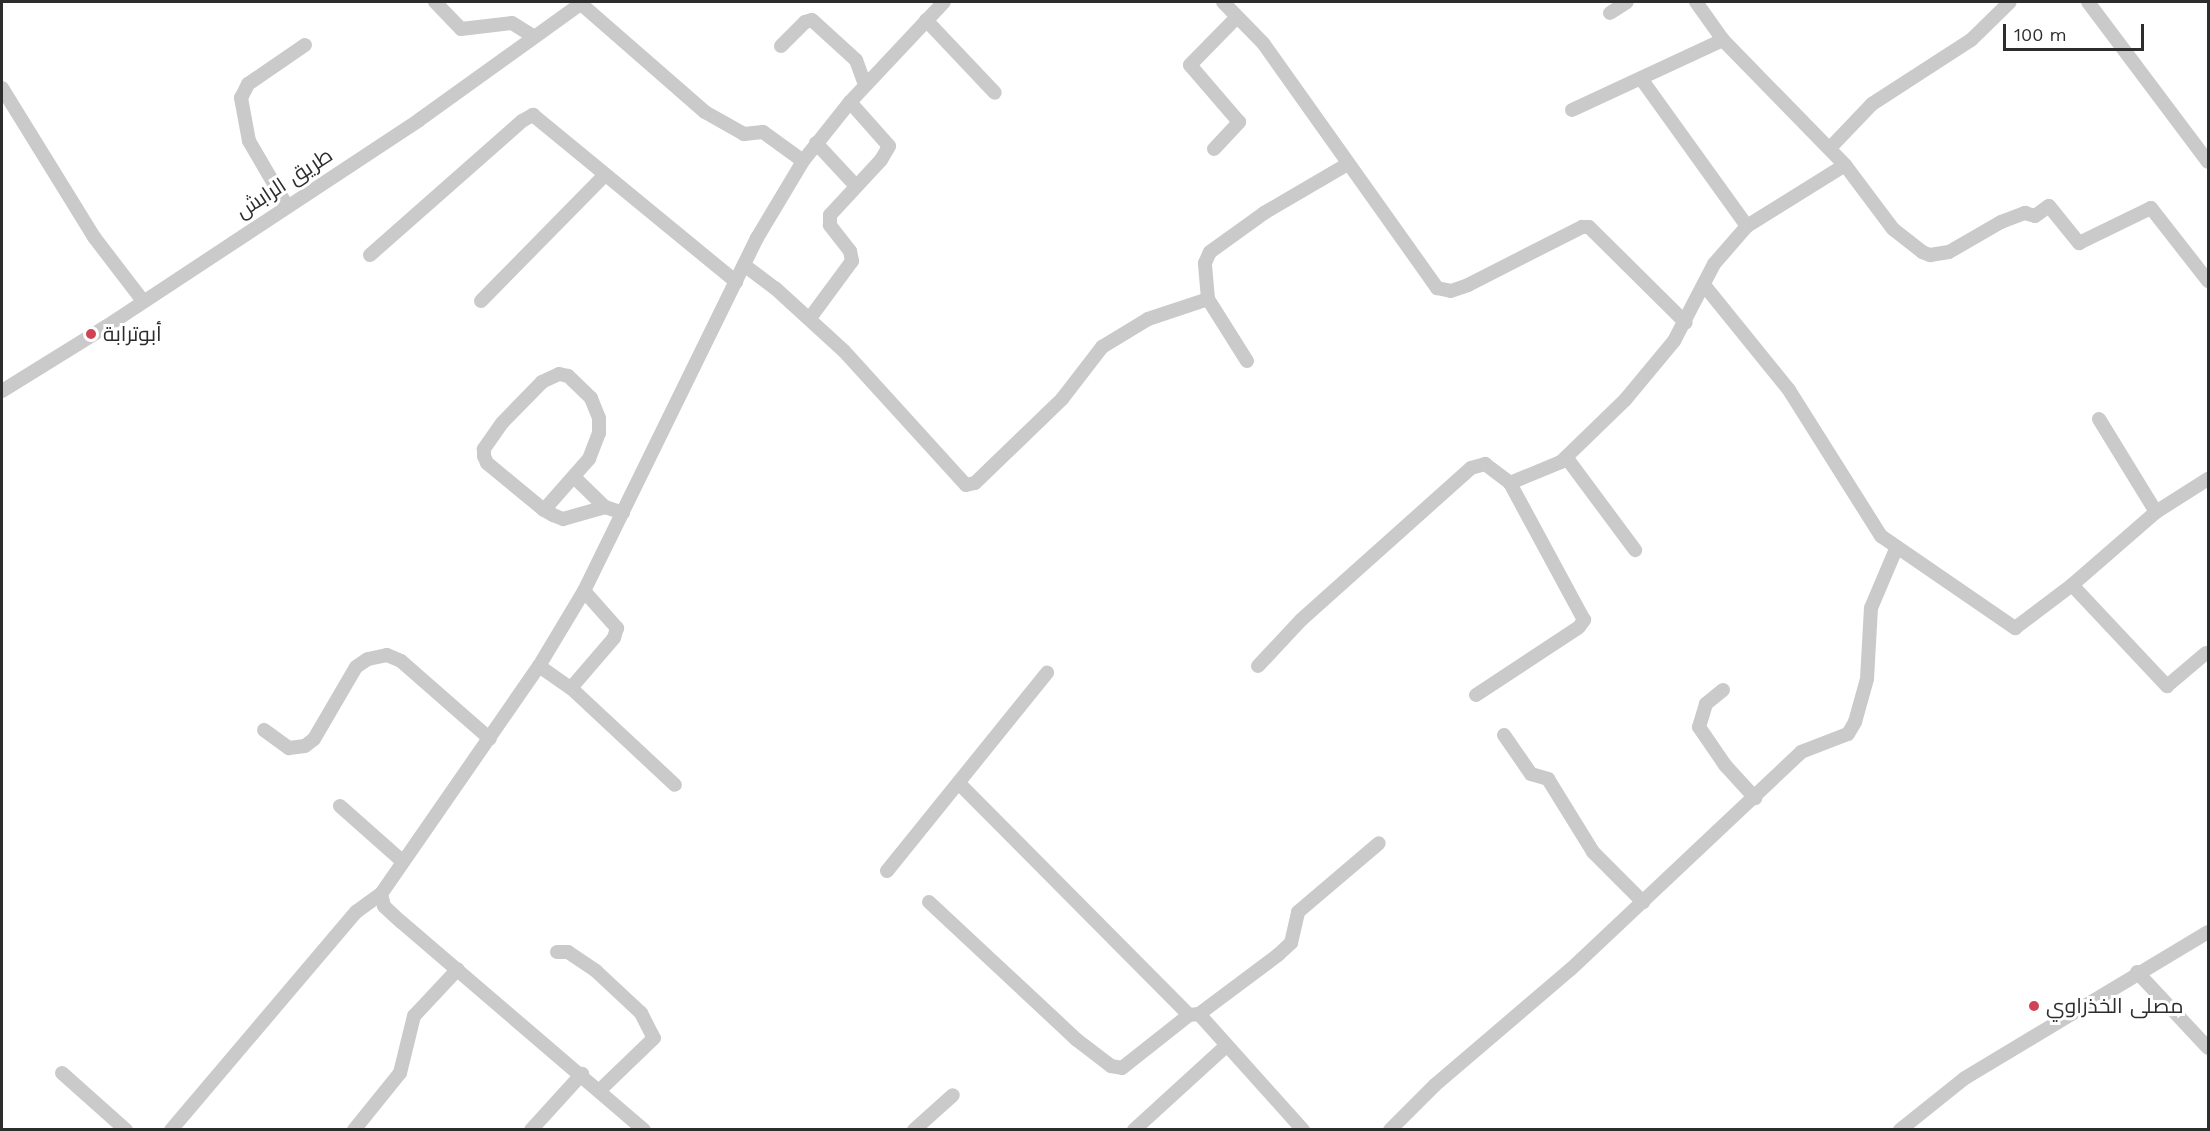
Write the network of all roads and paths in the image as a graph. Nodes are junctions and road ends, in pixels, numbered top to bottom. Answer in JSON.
{"nodes":[{"id":1,"x":435,"y":2,"type":"edge"},
{"id":2,"x":581,"y":2,"type":"edge"},
{"id":3,"x":944,"y":2,"type":"edge"},
{"id":4,"x":1223,"y":2,"type":"edge"},
{"id":5,"x":1627,"y":2,"type":"edge"},
{"id":6,"x":1696,"y":2,"type":"edge"},
{"id":7,"x":2010,"y":2,"type":"edge"},
{"id":8,"x":2088,"y":2,"type":"edge"},
{"id":9,"x":1610,"y":13,"type":"dead end"},
{"id":10,"x":1238,"y":17,"type":"junction"},
{"id":11,"x":926,"y":20,"type":"junction"},
{"id":12,"x":534,"y":37,"type":"junction"},
{"id":13,"x":1723,"y":40,"type":"junction"},
{"id":14,"x":305,"y":45,"type":"dead end"},
{"id":15,"x":781,"y":46,"type":"dead end"},
{"id":16,"x":1642,"y":80,"type":"junction"},
{"id":17,"x":865,"y":85,"type":"junction"},
{"id":18,"x":2,"y":88,"type":"edge"},
{"id":19,"x":995,"y":93,"type":"dead end"},
{"id":20,"x":850,"y":102,"type":"junction"},
{"id":21,"x":1572,"y":110,"type":"dead end"},
{"id":22,"x":816,"y":143,"type":"junction"},
{"id":23,"x":1830,"y":148,"type":"junction"},
{"id":24,"x":1214,"y":149,"type":"dead end"},
{"id":25,"x":803,"y":161,"type":"junction"},
{"id":26,"x":2208,"y":162,"type":"edge"},
{"id":27,"x":1348,"y":164,"type":"junction"},
{"id":28,"x":1845,"y":165,"type":"junction"},
{"id":29,"x":606,"y":175,"type":"junction"},
{"id":30,"x":855,"y":185,"type":"junction"},
{"id":31,"x":287,"y":206,"type":"junction"},
{"id":32,"x":1747,"y":226,"type":"junction"},
{"id":33,"x":370,"y":255,"type":"dead end"},
{"id":34,"x":744,"y":265,"type":"junction"},
{"id":35,"x":2208,"y":281,"type":"edge"},
{"id":36,"x":736,"y":282,"type":"junction"},
{"id":37,"x":1704,"y":285,"type":"junction"},
{"id":38,"x":1208,"y":299,"type":"junction"},
{"id":39,"x":481,"y":301,"type":"dead end"},
{"id":40,"x":144,"y":302,"type":"junction"},
{"id":41,"x":810,"y":318,"type":"junction"},
{"id":42,"x":1686,"y":323,"type":"junction"},
{"id":43,"x":1247,"y":362,"type":"dead end"},
{"id":44,"x":2,"y":391,"type":"edge"},
{"id":45,"x":2099,"y":419,"type":"dead end"},
{"id":46,"x":1566,"y":457,"type":"junction"},
{"id":47,"x":574,"y":477,"type":"junction"},
{"id":48,"x":2208,"y":479,"type":"edge"},
{"id":49,"x":1510,"y":483,"type":"junction"},
{"id":50,"x":605,"y":507,"type":"junction"},
{"id":51,"x":544,"y":510,"type":"junction"},
{"id":52,"x":2156,"y":512,"type":"junction"},
{"id":53,"x":623,"y":513,"type":"junction"},
{"id":54,"x":1896,"y":549,"type":"junction"},
{"id":55,"x":1635,"y":550,"type":"dead end"},
{"id":56,"x":2073,"y":585,"type":"junction"},
{"id":57,"x":584,"y":591,"type":"junction"},
{"id":58,"x":2206,"y":653,"type":"dead end"},
{"id":59,"x":539,"y":666,"type":"junction"},
{"id":60,"x":1258,"y":666,"type":"dead end"},
{"id":61,"x":1047,"y":673,"type":"dead end"},
{"id":62,"x":571,"y":688,"type":"junction"},
{"id":63,"x":1723,"y":690,"type":"dead end"},
{"id":64,"x":1476,"y":695,"type":"dead end"},
{"id":65,"x":264,"y":730,"type":"dead end"},
{"id":66,"x":1504,"y":735,"type":"dead end"},
{"id":67,"x":490,"y":739,"type":"junction"},
{"id":68,"x":959,"y":783,"type":"junction"},
{"id":69,"x":675,"y":785,"type":"dead end"},
{"id":70,"x":1755,"y":798,"type":"junction"},
{"id":71,"x":340,"y":806,"type":"dead end"},
{"id":72,"x":1379,"y":843,"type":"dead end"},
{"id":73,"x":402,"y":861,"type":"junction"},
{"id":74,"x":887,"y":871,"type":"dead end"},
{"id":75,"x":381,"y":894,"type":"junction"},
{"id":76,"x":929,"y":902,"type":"dead end"},
{"id":77,"x":1643,"y":902,"type":"junction"},
{"id":78,"x":2208,"y":932,"type":"edge"},
{"id":79,"x":557,"y":952,"type":"dead end"},
{"id":80,"x":458,"y":969,"type":"junction"},
{"id":81,"x":2137,"y":972,"type":"junction"},
{"id":82,"x":1194,"y":1015,"type":"junction"},
{"id":83,"x":1226,"y":1046,"type":"junction"},
{"id":84,"x":2208,"y":1048,"type":"edge"},
{"id":85,"x":62,"y":1073,"type":"dead end"},
{"id":86,"x":582,"y":1074,"type":"junction"},
{"id":87,"x":600,"y":1090,"type":"junction"},
{"id":88,"x":953,"y":1095,"type":"dead end"},
{"id":89,"x":126,"y":1130,"type":"edge"},
{"id":90,"x":171,"y":1130,"type":"edge"},
{"id":91,"x":354,"y":1130,"type":"edge"},
{"id":92,"x":531,"y":1130,"type":"edge"},
{"id":93,"x":644,"y":1130,"type":"edge"},
{"id":94,"x":914,"y":1130,"type":"edge"},
{"id":95,"x":1134,"y":1130,"type":"edge"},
{"id":96,"x":1303,"y":1130,"type":"edge"},
{"id":97,"x":1390,"y":1130,"type":"edge"},
{"id":98,"x":1899,"y":1130,"type":"edge"}],
"edges":[{"from":1,"to":12,"type":"street"},
{"from":2,"to":12,"type":"street","name":"طريق الرابش"},
{"from":2,"to":25,"type":"street"},
{"from":3,"to":11,"type":"street"},
{"from":4,"to":10,"type":"street"},
{"from":5,"to":9,"type":"street"},
{"from":6,"to":13,"type":"street"},
{"from":7,"to":23,"type":"street"},
{"from":8,"to":26,"type":"street"},
{"from":10,"to":24,"type":"street"},
{"from":10,"to":27,"type":"street"},
{"from":11,"to":17,"type":"street"},
{"from":11,"to":19,"type":"street"},
{"from":12,"to":31,"type":"street","name":"طريق الرابش"},
{"from":13,"to":16,"type":"street"},
{"from":13,"to":23,"type":"street"},
{"from":14,"to":31,"type":"street"},
{"from":15,"to":17,"type":"street"},
{"from":16,"to":21,"type":"street"},
{"from":16,"to":32,"type":"street"},
{"from":17,"to":20,"type":"street"},
{"from":18,"to":40,"type":"street"},
{"from":20,"to":22,"type":"street"},
{"from":20,"to":30,"type":"street"},
{"from":22,"to":25,"type":"street"},
{"from":22,"to":30,"type":"street"},
{"from":23,"to":28,"type":"street"},
{"from":25,"to":34,"type":"street"},
{"from":27,"to":38,"type":"street"},
{"from":27,"to":42,"type":"street"},
{"from":28,"to":32,"type":"street"},
{"from":28,"to":35,"type":"street"},
{"from":29,"to":33,"type":"street"},
{"from":29,"to":36,"type":"street"},
{"from":29,"to":39,"type":"street"},
{"from":30,"to":41,"type":"street"},
{"from":31,"to":40,"type":"street","name":"طريق الرابش"},
{"from":32,"to":37,"type":"street"},
{"from":34,"to":36,"type":"street"},
{"from":34,"to":41,"type":"street"},
{"from":36,"to":53,"type":"street"},
{"from":37,"to":42,"type":"street"},
{"from":37,"to":54,"type":"street"},
{"from":38,"to":41,"type":"street"},
{"from":38,"to":43,"type":"street"},
{"from":40,"to":44,"type":"street","name":"طريق الرابش"},
{"from":42,"to":46,"type":"street"},
{"from":45,"to":52,"type":"street"},
{"from":46,"to":49,"type":"street"},
{"from":46,"to":55,"type":"street"},
{"from":47,"to":50,"type":"street"},
{"from":47,"to":51,"type":"street"},
{"from":47,"to":51,"type":"street"},
{"from":48,"to":52,"type":"street"},
{"from":49,"to":60,"type":"street"},
{"from":49,"to":64,"type":"street"},
{"from":50,"to":51,"type":"street"},
{"from":50,"to":53,"type":"street"},
{"from":52,"to":56,"type":"street"},
{"from":53,"to":57,"type":"street"},
{"from":54,"to":56,"type":"street"},
{"from":54,"to":70,"type":"street"},
{"from":56,"to":58,"type":"street"},
{"from":57,"to":59,"type":"street"},
{"from":57,"to":62,"type":"street"},
{"from":59,"to":62,"type":"street"},
{"from":59,"to":67,"type":"street"},
{"from":61,"to":68,"type":"street"},
{"from":62,"to":69,"type":"street"},
{"from":63,"to":70,"type":"street"},
{"from":65,"to":67,"type":"street"},
{"from":66,"to":77,"type":"street"},
{"from":67,"to":73,"type":"street"},
{"from":68,"to":74,"type":"street"},
{"from":68,"to":82,"type":"street"},
{"from":70,"to":77,"type":"street"},
{"from":71,"to":73,"type":"street"},
{"from":72,"to":82,"type":"street"},
{"from":73,"to":75,"type":"street"},
{"from":75,"to":80,"type":"street"},
{"from":75,"to":90,"type":"street"},
{"from":76,"to":82,"type":"street"},
{"from":77,"to":97,"type":"street"},
{"from":78,"to":81,"type":"street"},
{"from":79,"to":87,"type":"street"},
{"from":80,"to":86,"type":"street"},
{"from":80,"to":91,"type":"street"},
{"from":81,"to":84,"type":"street"},
{"from":81,"to":98,"type":"street"},
{"from":82,"to":83,"type":"street"},
{"from":83,"to":95,"type":"street"},
{"from":83,"to":96,"type":"street"},
{"from":85,"to":89,"type":"street"},
{"from":86,"to":87,"type":"street"},
{"from":86,"to":92,"type":"street"},
{"from":87,"to":93,"type":"street"},
{"from":88,"to":94,"type":"street"}]}
